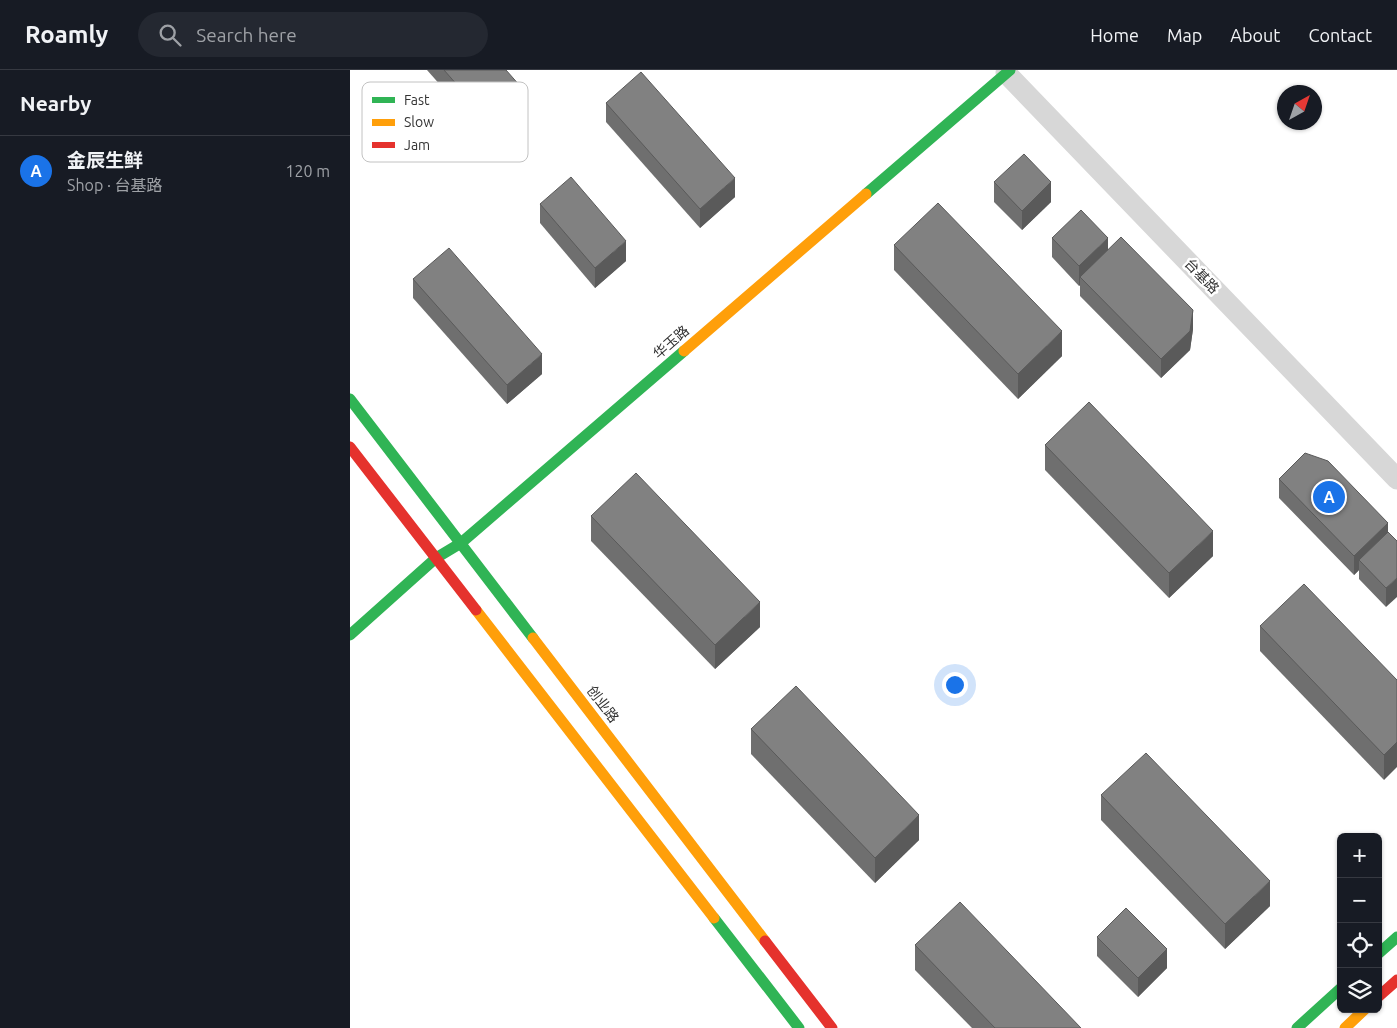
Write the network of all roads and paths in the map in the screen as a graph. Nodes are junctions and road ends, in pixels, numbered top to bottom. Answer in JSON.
{"nodes":[{"id":1,"x":1008,"y":71,"type":"edge"},
{"id":2,"x":350,"y":399,"type":"edge"},
{"id":3,"x":350,"y":447,"type":"edge"},
{"id":4,"x":1397,"y":479,"type":"edge"},
{"id":5,"x":461,"y":543,"type":"junction"},
{"id":6,"x":436,"y":558,"type":"junction"},
{"id":7,"x":350,"y":635,"type":"edge"},
{"id":8,"x":1397,"y":936,"type":"edge"},
{"id":9,"x":1382,"y":950,"type":"edge"},
{"id":10,"x":1397,"y":980,"type":"edge"},
{"id":11,"x":1337,"y":992,"type":"edge"},
{"id":12,"x":1382,"y":993,"type":"edge"},
{"id":13,"x":1362,"y":1013,"type":"edge"},
{"id":14,"x":799,"y":1028,"type":"edge"},
{"id":15,"x":832,"y":1028,"type":"edge"},
{"id":16,"x":1297,"y":1028,"type":"edge"},
{"id":17,"x":1345,"y":1028,"type":"edge"}],
"edges":[{"from":1,"to":4,"type":"street","name":"台基路"},
{"from":1,"to":5,"type":"street","name":"华玉路"},
{"from":2,"to":5,"type":"street","name":"创业路"},
{"from":3,"to":6,"type":"street"},
{"from":5,"to":6,"type":"street","name":"华玉路"},
{"from":5,"to":15,"type":"street","name":"创业路"},
{"from":6,"to":7,"type":"street","name":"华玉路"},
{"from":6,"to":14,"type":"street"},
{"from":8,"to":9,"type":"street"},
{"from":10,"to":12,"type":"street"},
{"from":11,"to":16,"type":"street"},
{"from":13,"to":17,"type":"street"}]}
